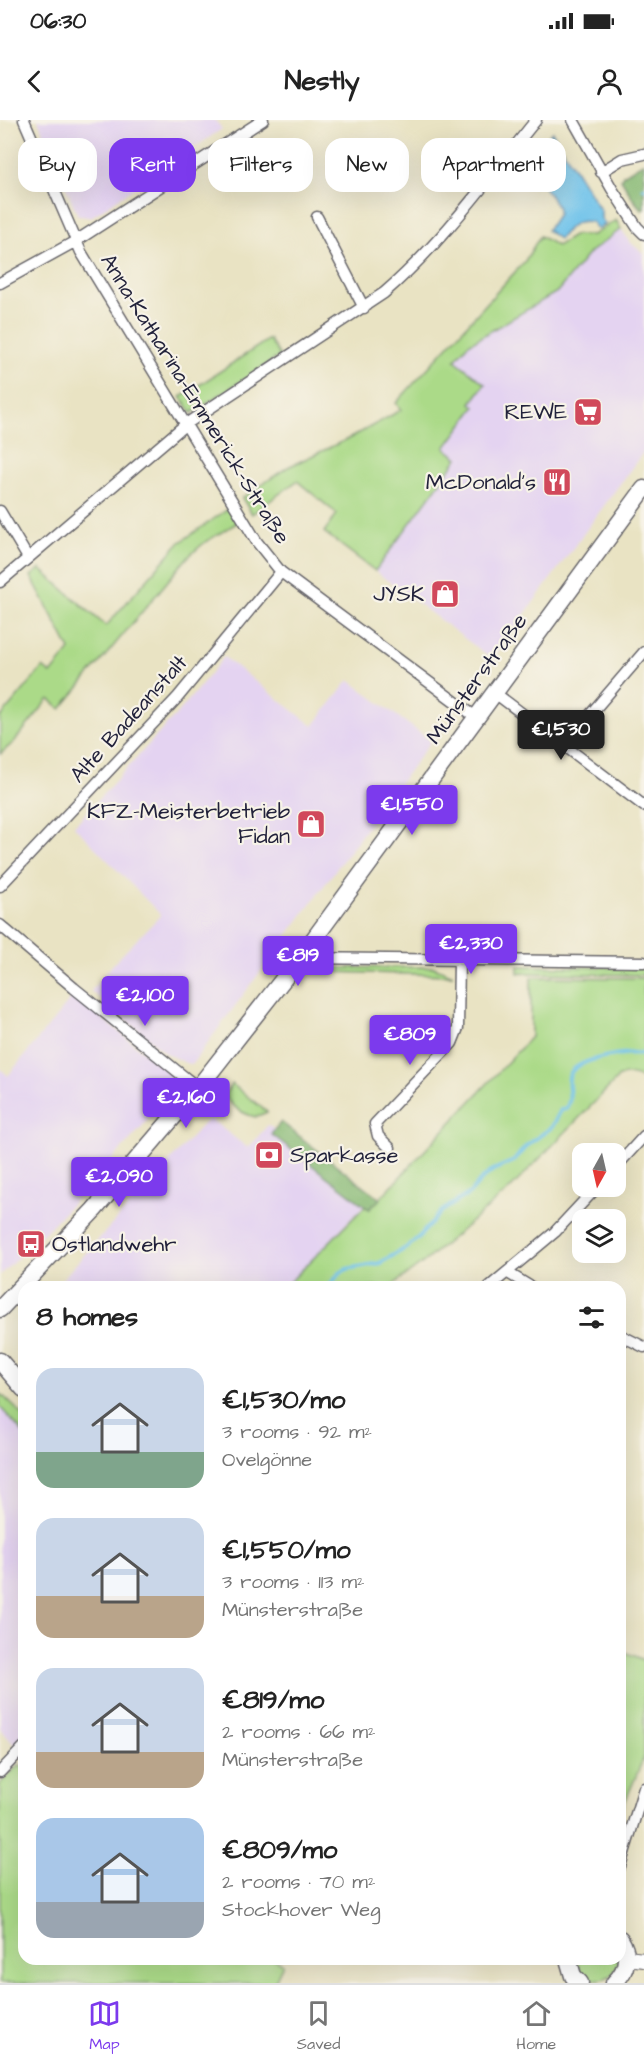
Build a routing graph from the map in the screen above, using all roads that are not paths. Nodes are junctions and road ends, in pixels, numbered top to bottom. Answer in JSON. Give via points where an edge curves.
{"nodes":[{"id":1,"x":24,"y":120,"type":"edge"},
{"id":2,"x":263,"y":120,"type":"edge"},
{"id":3,"x":536,"y":120,"type":"edge"},
{"id":4,"x":573,"y":120,"type":"edge"},
{"id":5,"x":644,"y":154,"type":"edge"},
{"id":6,"x":601,"y":172,"type":"junction"},
{"id":7,"x":317,"y":217,"type":"dead end"},
{"id":8,"x":644,"y":234,"type":"edge"},
{"id":9,"x":76,"y":241,"type":"junction"},
{"id":10,"x":0,"y":284,"type":"edge"},
{"id":11,"x":364,"y":308,"type":"junction"},
{"id":12,"x":186,"y":424,"type":"junction"},
{"id":13,"x":644,"y":489,"type":"edge"},
{"id":14,"x":0,"y":511,"type":"edge"},
{"id":15,"x":28,"y":558,"type":"junction"},
{"id":16,"x":281,"y":572,"type":"junction"},
{"id":17,"x":0,"y":582,"type":"edge"},
{"id":18,"x":644,"y":652,"type":"edge"},
{"id":19,"x":495,"y":693,"type":"junction"},
{"id":20,"x":477,"y":718,"type":"junction"},
{"id":21,"x":564,"y":745,"type":"junction"},
{"id":22,"x":644,"y":806,"type":"edge"},
{"id":23,"x":0,"y":886,"type":"edge"},
{"id":24,"x":0,"y":925,"type":"edge"},
{"id":25,"x":300,"y":958,"type":"junction"},
{"id":26,"x":459,"y":960,"type":"junction"},
{"id":27,"x":644,"y":962,"type":"edge"},
{"id":28,"x":198,"y":1088,"type":"junction"},
{"id":29,"x":644,"y":1136,"type":"edge"},
{"id":30,"x":390,"y":1148,"type":"dead end"},
{"id":31,"x":626,"y":1156,"type":"edge"},
{"id":32,"x":588,"y":1197,"type":"edge"},
{"id":33,"x":508,"y":1273,"type":"junction"},
{"id":34,"x":27,"y":1281,"type":"edge"},
{"id":35,"x":497,"y":1281,"type":"edge"},
{"id":36,"x":521,"y":1281,"type":"edge"},
{"id":37,"x":18,"y":1290,"type":"edge"},
{"id":38,"x":0,"y":1309,"type":"edge"},
{"id":39,"x":626,"y":1338,"type":"edge"},
{"id":40,"x":644,"y":1347,"type":"edge"},
{"id":41,"x":0,"y":1361,"type":"edge"},
{"id":42,"x":18,"y":1382,"type":"edge"},
{"id":43,"x":18,"y":1753,"type":"edge"},
{"id":44,"x":0,"y":1772,"type":"edge"},
{"id":45,"x":644,"y":1788,"type":"edge"},
{"id":46,"x":626,"y":1846,"type":"edge"},
{"id":47,"x":636,"y":1959,"type":"edge"},
{"id":48,"x":570,"y":1965,"type":"edge"},
{"id":49,"x":580,"y":1983,"type":"edge"},
{"id":50,"x":614,"y":1983,"type":"edge"}],
"edges":[{"from":1,"to":9,"type":"street","name":"Anna-Katharina-Emmerick-Straße"},
{"from":2,"to":9,"type":"street"},
{"from":3,"to":11,"type":"street","via":[[410,271]]},
{"from":4,"to":6,"type":"street"},
{"from":5,"to":6,"type":"street","via":[[622,159]]},
{"from":6,"to":8,"type":"street"},
{"from":7,"to":11,"type":"street"},
{"from":9,"to":10,"type":"street"},
{"from":9,"to":12,"type":"street","name":"Anna-Katharina-Emmerick-Straße"},
{"from":11,"to":12,"type":"street"},
{"from":12,"to":15,"type":"street"},
{"from":12,"to":16,"type":"street","name":"Anna-Katharina-Emmerick-Straße","via":[[258,542]]},
{"from":13,"to":19,"type":"main road","name":"Münsterstraße"},
{"from":14,"to":15,"type":"street"},
{"from":15,"to":17,"type":"street"},
{"from":16,"to":20,"type":"street","name":"Anna-Katharina-Emmerick-Straße"},
{"from":16,"to":23,"type":"street","name":"Alte Badeanstalt","via":[[178,697]]},
{"from":18,"to":21,"type":"street"},
{"from":19,"to":20,"type":"main road","name":"Münsterstraße"},
{"from":19,"to":21,"type":"street"},
{"from":20,"to":25,"type":"main road","name":"Münsterstraße"},
{"from":21,"to":22,"type":"street"},
{"from":24,"to":28,"type":"street"},
{"from":25,"to":26,"type":"street"},
{"from":25,"to":28,"type":"main road","name":"Münsterstraße"},
{"from":26,"to":27,"type":"street"},
{"from":26,"to":30,"type":"street","via":[[458,1028],[452,1043],[375,1125],[378,1136]]},
{"from":28,"to":34,"type":"main road","name":"Münsterstraße","via":[[94,1210]]},
{"from":29,"to":31,"type":"street"},
{"from":32,"to":33,"type":"street"},
{"from":33,"to":35,"type":"street"},
{"from":33,"to":36,"type":"street"},
{"from":37,"to":38,"type":"main road","name":"Münsterstraße"},
{"from":39,"to":40,"type":"street"},
{"from":41,"to":42,"type":"main road"},
{"from":43,"to":44,"type":"street"},
{"from":45,"to":46,"type":"street"},
{"from":47,"to":50,"type":"main road"},
{"from":48,"to":49,"type":"main road"}]}
